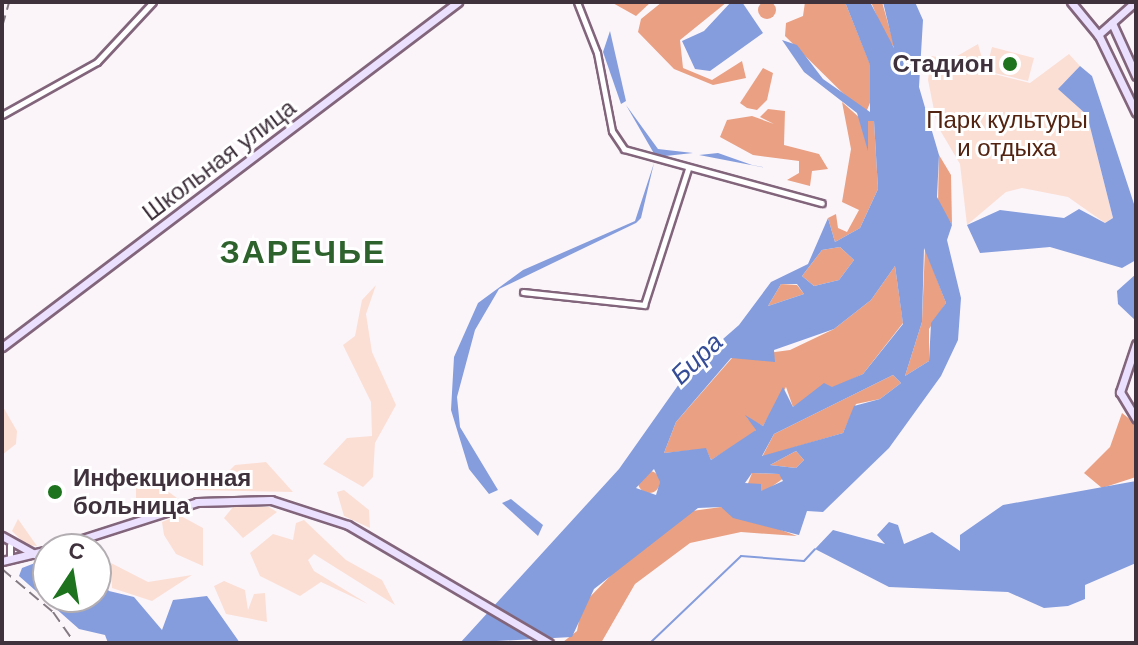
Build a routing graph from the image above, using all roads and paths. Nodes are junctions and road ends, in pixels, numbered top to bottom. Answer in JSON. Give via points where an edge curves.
{"nodes":[{"id":1,"x":153,"y":2,"type":"edge"},
{"id":2,"x":458,"y":2,"type":"edge"},
{"id":3,"x":577,"y":2,"type":"edge"},
{"id":4,"x":1073,"y":2,"type":"edge"},
{"id":5,"x":1135,"y":2,"type":"edge"},
{"id":6,"x":1112,"y":23,"type":"junction"},
{"id":7,"x":1098,"y":32,"type":"junction"},
{"id":8,"x":1136,"y":76,"type":"edge"},
{"id":9,"x":1136,"y":99,"type":"edge"},
{"id":10,"x":1136,"y":113,"type":"edge"},
{"id":11,"x":2,"y":115,"type":"edge"},
{"id":12,"x":688,"y":169,"type":"junction"},
{"id":13,"x":822,"y":203,"type":"dead end"},
{"id":14,"x":523,"y":292,"type":"dead end"},
{"id":15,"x":1136,"y":344,"type":"edge"},
{"id":16,"x":2,"y":347,"type":"edge"},
{"id":17,"x":1136,"y":419,"type":"edge"},
{"id":18,"x":101,"y":533,"type":"edge"},
{"id":19,"x":2,"y":536,"type":"edge"},
{"id":20,"x":10,"y":545,"type":"junction"},
{"id":21,"x":32,"y":549,"type":"edge"},
{"id":22,"x":32,"y":554,"type":"edge"},
{"id":23,"x":2,"y":560,"type":"edge"},
{"id":24,"x":549,"y":643,"type":"edge"}],
"edges":[{"from":1,"to":11,"type":"street","via":[[91,66]]},
{"from":2,"to":16,"type":"main road","name":"Школьная улица"},
{"from":3,"to":12,"type":"street","via":[[597,53],[617,141],[638,156]]},
{"from":4,"to":7,"type":"main road"},
{"from":5,"to":6,"type":"main road"},
{"from":6,"to":7,"type":"main road"},
{"from":6,"to":8,"type":"main road"},
{"from":7,"to":9,"type":"main road"},
{"from":7,"to":10,"type":"main road"},
{"from":12,"to":13,"type":"street"},
{"from":12,"to":14,"type":"street","via":[[644,305]]},
{"from":15,"to":17,"type":"main road","via":[[1120,392]]},
{"from":18,"to":24,"type":"main road","via":[[197,502],[253,498],[348,525]]},
{"from":19,"to":20,"type":"main road"},
{"from":20,"to":21,"type":"main road"},
{"from":20,"to":23,"type":"street","via":[[12,555]]},
{"from":22,"to":23,"type":"main road"}]}
